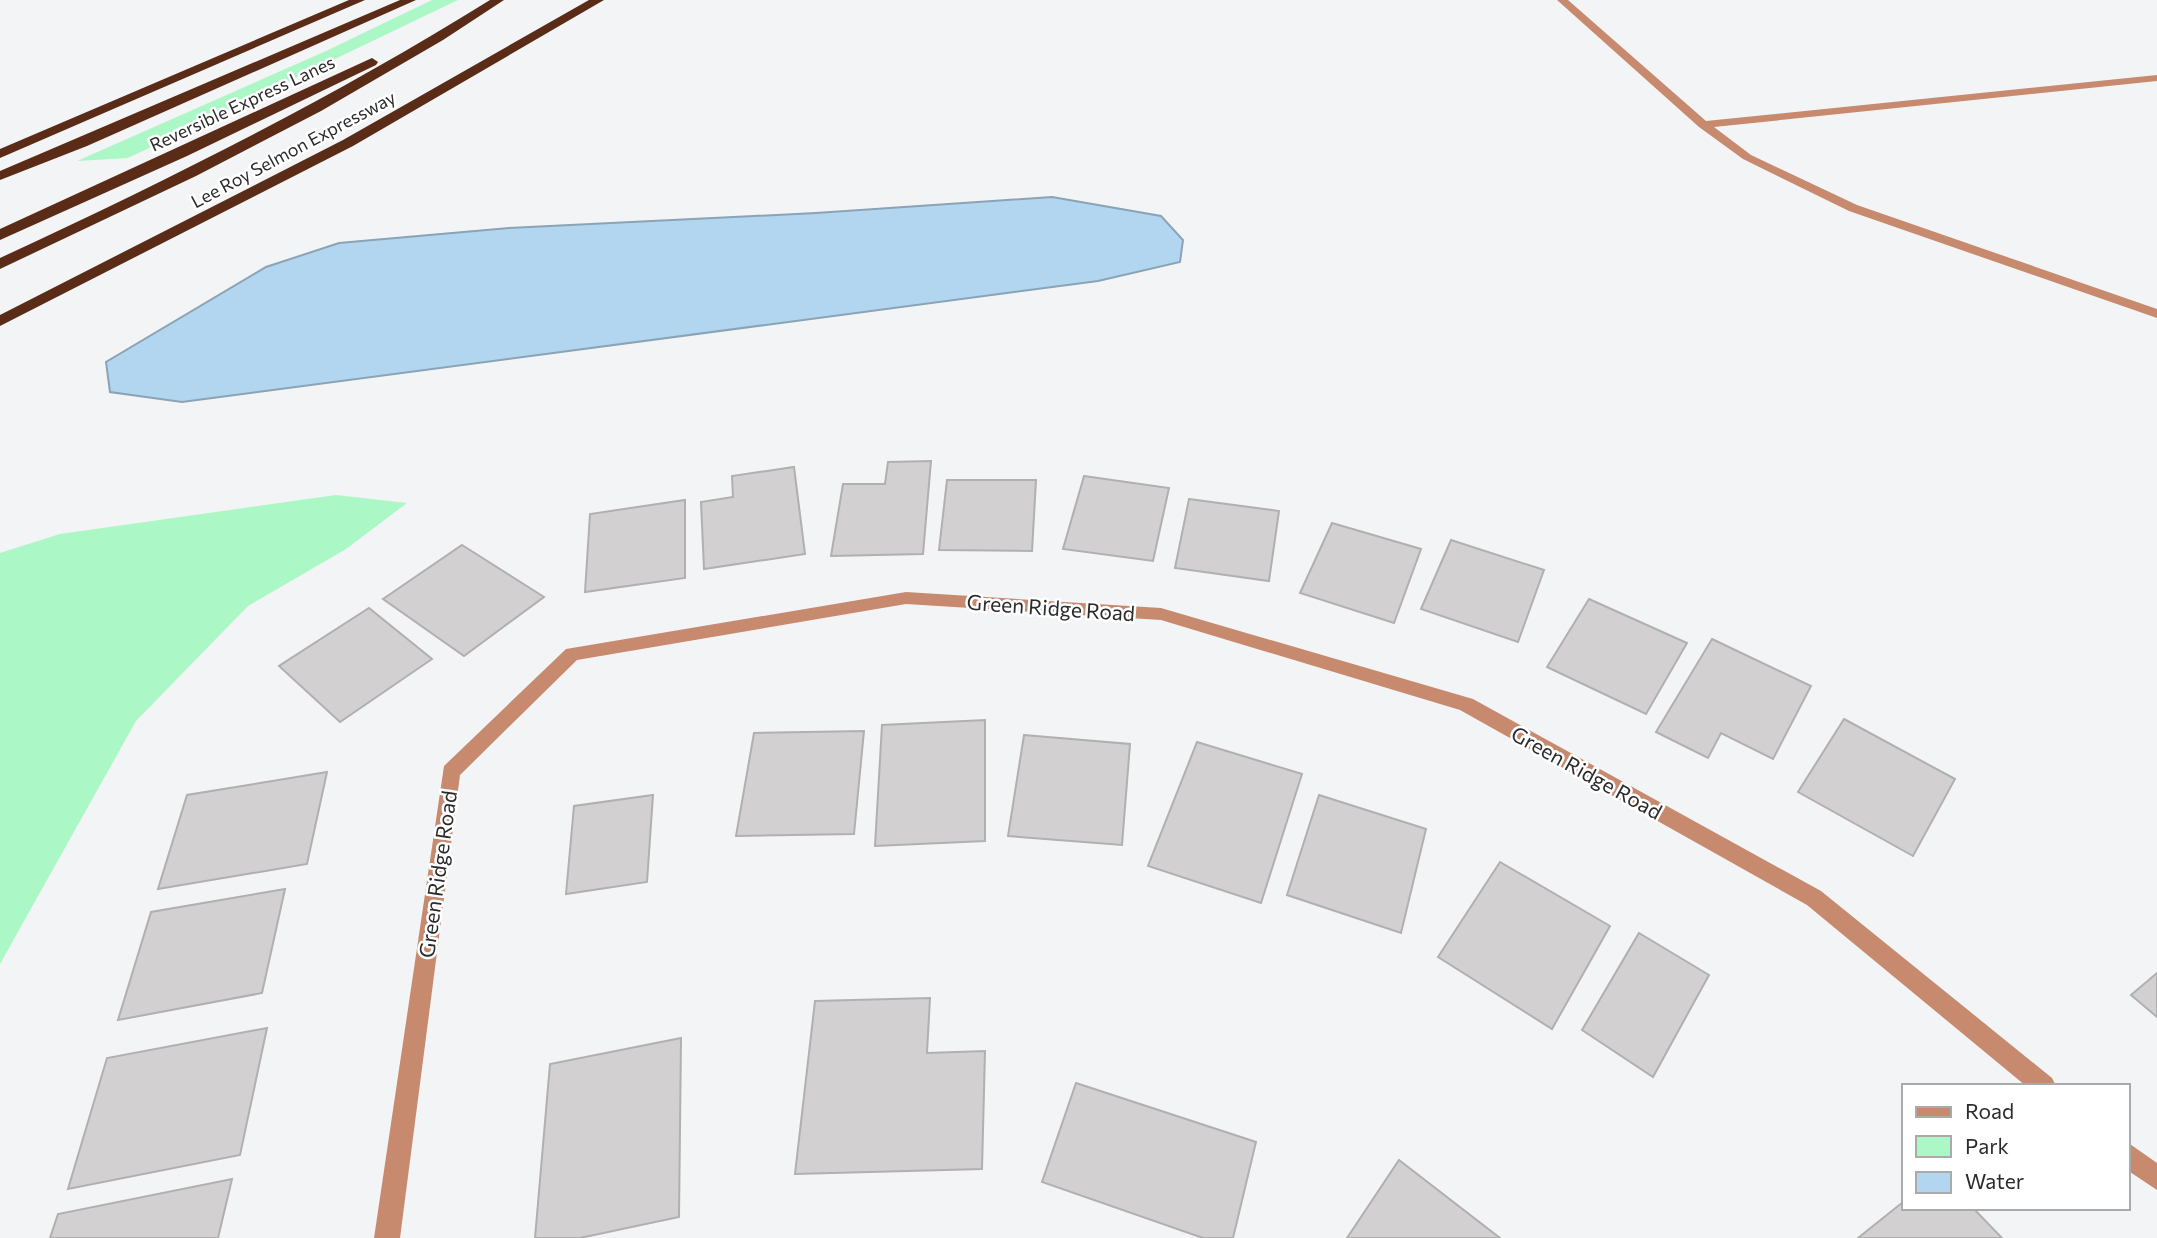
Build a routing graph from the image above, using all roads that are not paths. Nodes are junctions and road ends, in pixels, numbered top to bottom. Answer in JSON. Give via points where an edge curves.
{"nodes":[{"id":1,"x":349,"y":0,"type":"edge"},
{"id":2,"x":359,"y":0,"type":"edge"},
{"id":3,"x":410,"y":0,"type":"edge"},
{"id":4,"x":498,"y":0,"type":"edge"},
{"id":5,"x":1562,"y":0,"type":"edge"},
{"id":6,"x":604,"y":1,"type":"edge"},
{"id":7,"x":324,"y":15,"type":"junction"},
{"id":8,"x":2157,"y":78,"type":"edge"},
{"id":9,"x":1703,"y":125,"type":"junction"},
{"id":10,"x":0,"y":155,"type":"edge"},
{"id":11,"x":0,"y":176,"type":"edge"},
{"id":12,"x":0,"y":236,"type":"edge"},
{"id":13,"x":0,"y":264,"type":"edge"},
{"id":14,"x":2157,"y":314,"type":"edge"},
{"id":15,"x":0,"y":321,"type":"edge"},
{"id":16,"x":2042,"y":1084,"type":"edge"},
{"id":17,"x":2129,"y":1156,"type":"edge"},
{"id":18,"x":2157,"y":1178,"type":"edge"},
{"id":19,"x":387,"y":1238,"type":"edge"}],
"edges":[{"from":1,"to":7,"type":"highway"},
{"from":2,"to":7,"type":"highway"},
{"from":3,"to":11,"type":"highway"},
{"from":4,"to":12,"type":"highway","name":"Reversible Express Lanes"},
{"from":4,"to":13,"type":"highway","via":[[384,71],[236,150]]},
{"from":5,"to":9,"type":"street"},
{"from":6,"to":15,"type":"highway","name":"Lee Roy Selmon Expressway","via":[[348,143]]},
{"from":7,"to":10,"type":"highway"},
{"from":8,"to":9,"type":"street"},
{"from":9,"to":14,"type":"street","via":[[1747,157],[1853,208]]},
{"from":16,"to":19,"type":"street","name":"Green Ridge Road","via":[[1814,898],[1466,704],[1161,614],[906,598],[572,654],[452,772]]},
{"from":17,"to":18,"type":"street"}]}
